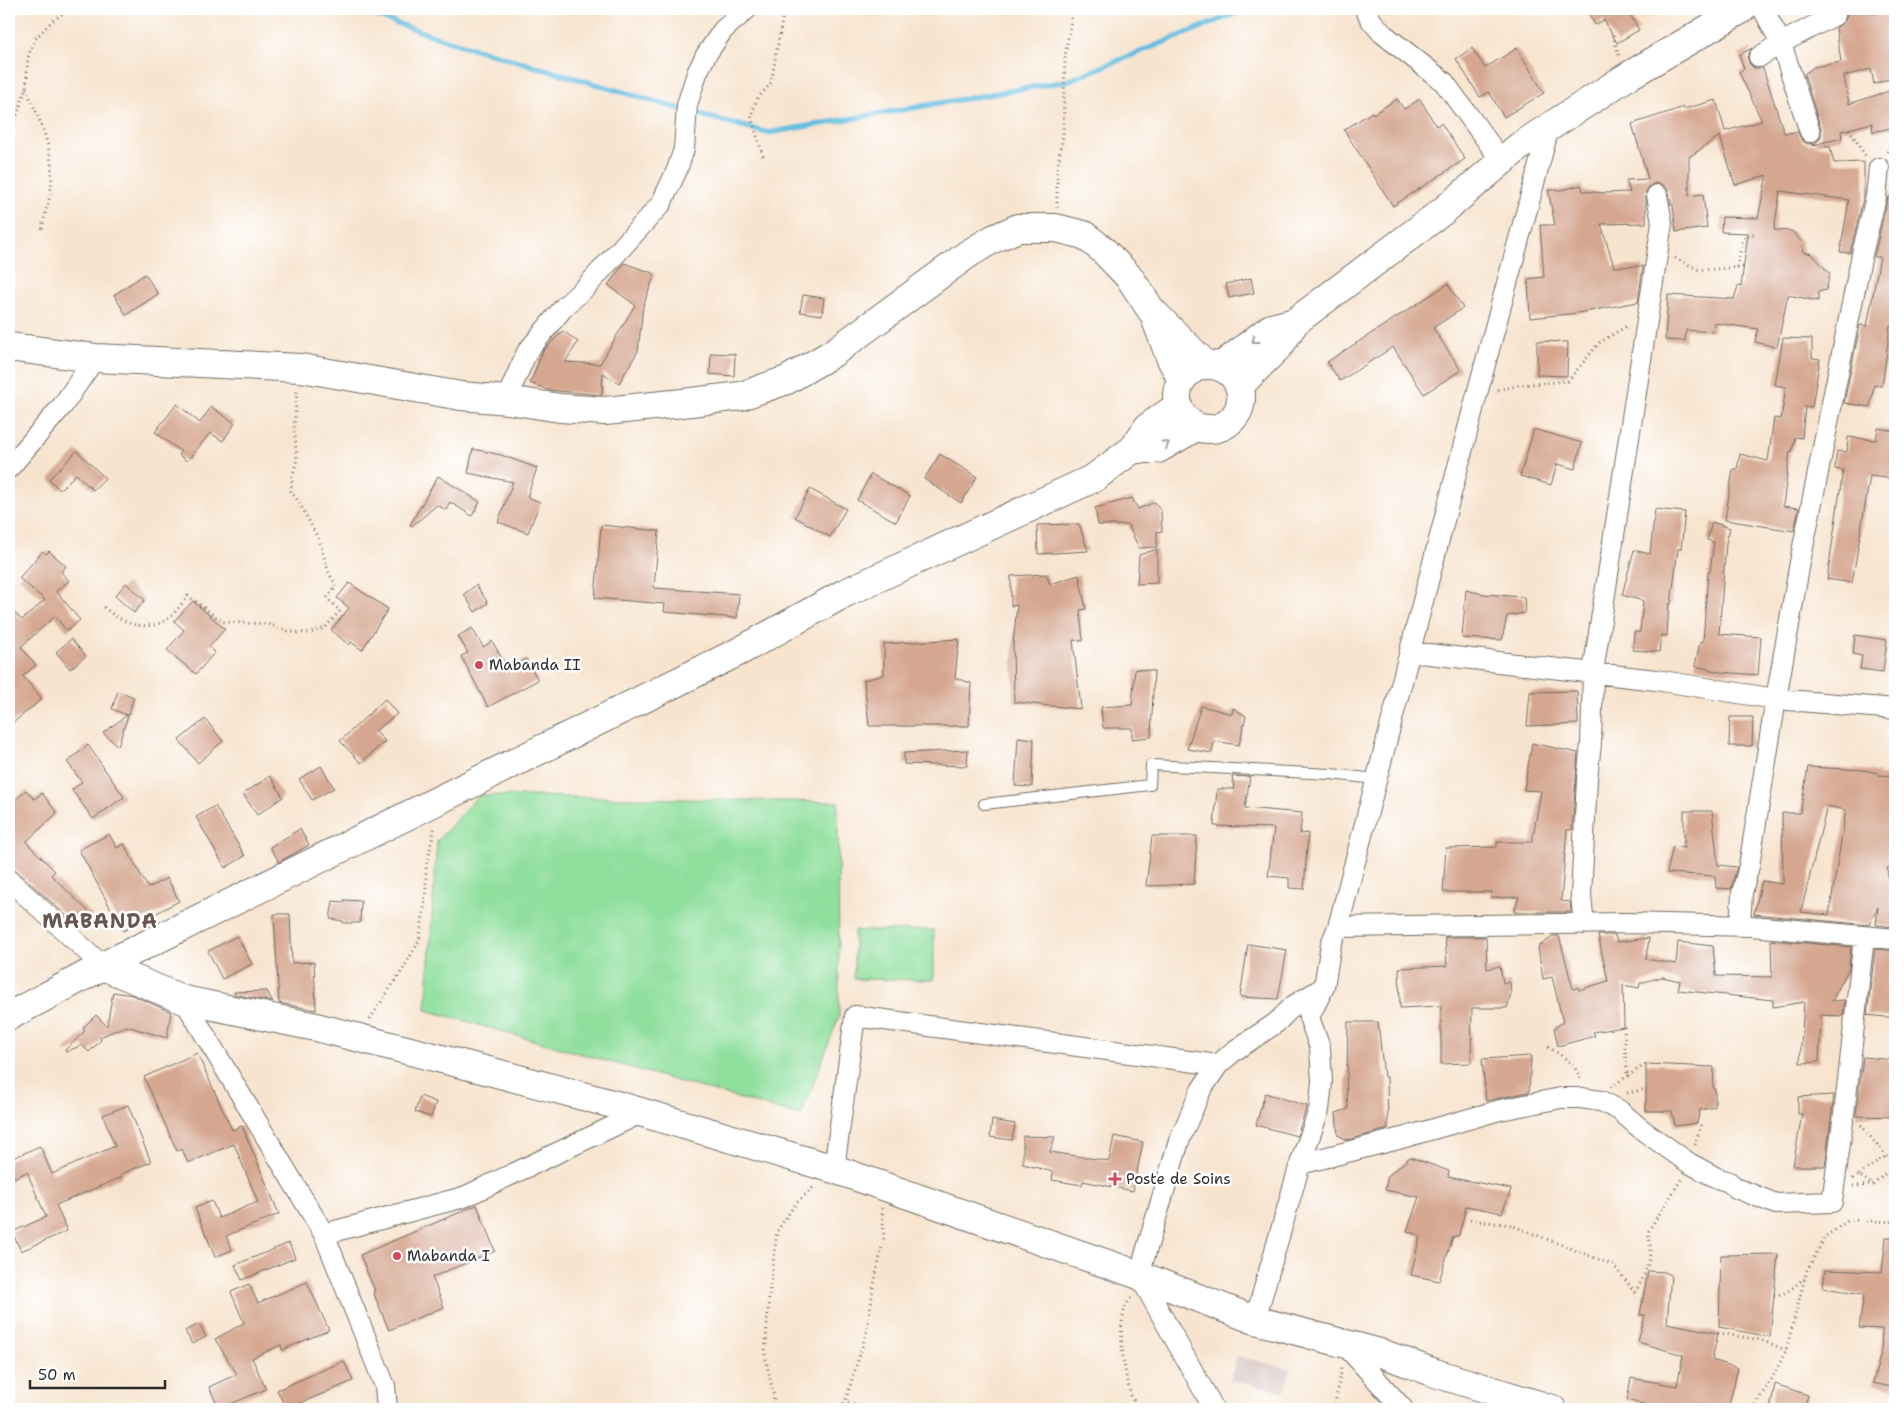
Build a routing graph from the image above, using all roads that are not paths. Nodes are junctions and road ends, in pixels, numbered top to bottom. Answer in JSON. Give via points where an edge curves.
{"nodes":[{"id":1,"x":747,"y":9,"type":"edge"},
{"id":2,"x":1365,"y":9,"type":"edge"},
{"id":3,"x":1742,"y":9,"type":"edge"},
{"id":4,"x":1763,"y":9,"type":"edge"},
{"id":5,"x":1835,"y":15,"type":"dead end"},
{"id":6,"x":1781,"y":43,"type":"junction"},
{"id":7,"x":1759,"y":57,"type":"dead end"},
{"id":8,"x":1549,"y":128,"type":"junction"},
{"id":9,"x":1810,"y":132,"type":"dead end"},
{"id":10,"x":1502,"y":160,"type":"junction"},
{"id":11,"x":1879,"y":168,"type":"dead end"},
{"id":12,"x":1657,"y":195,"type":"dead end"},
{"id":13,"x":1151,"y":310,"type":"junction"},
{"id":14,"x":1295,"y":322,"type":"junction"},
{"id":15,"x":9,"y":347,"type":"edge"},
{"id":16,"x":95,"y":358,"type":"junction"},
{"id":17,"x":1213,"y":366,"type":"junction"},
{"id":18,"x":1182,"y":380,"type":"junction"},
{"id":19,"x":1239,"y":386,"type":"junction"},
{"id":20,"x":508,"y":400,"type":"junction"},
{"id":21,"x":1178,"y":406,"type":"junction"},
{"id":22,"x":1196,"y":427,"type":"junction"},
{"id":23,"x":1133,"y":449,"type":"junction"},
{"id":24,"x":9,"y":468,"type":"edge"},
{"id":25,"x":1411,"y":652,"type":"junction"},
{"id":26,"x":1593,"y":672,"type":"junction"},
{"id":27,"x":1776,"y":699,"type":"junction"},
{"id":28,"x":1895,"y":709,"type":"edge"},
{"id":29,"x":1376,"y":779,"type":"junction"},
{"id":30,"x":984,"y":804,"type":"dead end"},
{"id":31,"x":9,"y":880,"type":"edge"},
{"id":32,"x":1584,"y":924,"type":"junction"},
{"id":33,"x":1740,"y":926,"type":"junction"},
{"id":34,"x":1338,"y":927,"type":"junction"},
{"id":35,"x":1864,"y":937,"type":"junction"},
{"id":36,"x":1895,"y":939,"type":"edge"},
{"id":37,"x":103,"y":966,"type":"junction"},
{"id":38,"x":1324,"y":988,"type":"junction"},
{"id":39,"x":184,"y":1000,"type":"junction"},
{"id":40,"x":9,"y":1016,"type":"edge"},
{"id":41,"x":1218,"y":1065,"type":"junction"},
{"id":42,"x":641,"y":1113,"type":"junction"},
{"id":43,"x":1300,"y":1164,"type":"junction"},
{"id":44,"x":834,"y":1169,"type":"junction"},
{"id":45,"x":324,"y":1234,"type":"junction"},
{"id":46,"x":1140,"y":1275,"type":"junction"},
{"id":47,"x":1255,"y":1320,"type":"junction"},
{"id":48,"x":1345,"y":1344,"type":"junction"},
{"id":49,"x":387,"y":1409,"type":"edge"},
{"id":50,"x":1214,"y":1409,"type":"edge"},
{"id":51,"x":1403,"y":1409,"type":"edge"},
{"id":52,"x":1552,"y":1409,"type":"edge"}],
"edges":[{"from":1,"to":20,"type":"street","via":[[723,30],[697,73],[687,105],[684,149],[661,204],[564,307],[527,352]]},
{"from":2,"to":10,"type":"street","via":[[1382,33],[1444,82]]},
{"from":3,"to":8,"type":"main road","via":[[1625,78]]},
{"from":4,"to":6,"type":"street"},
{"from":5,"to":6,"type":"street"},
{"from":6,"to":7,"type":"street"},
{"from":6,"to":9,"type":"street"},
{"from":8,"to":10,"type":"main road"},
{"from":8,"to":25,"type":"street"},
{"from":10,"to":14,"type":"main road","via":[[1478,183]]},
{"from":11,"to":27,"type":"street","via":[[1876,197],[1807,528]]},
{"from":12,"to":26,"type":"street","via":[[1662,223]]},
{"from":13,"to":17,"type":"main road"},
{"from":13,"to":18,"type":"main road"},
{"from":13,"to":20,"type":"main road","via":[[1130,278],[1084,235],[1056,228],[1018,228],[968,254],[833,353],[787,380],[741,396],[605,411]]},
{"from":14,"to":17,"type":"main road","one_way":true,"via":[[1271,328]]},
{"from":14,"to":19,"type":"main road","via":[[1280,345]]},
{"from":15,"to":16,"type":"main road"},
{"from":16,"to":20,"type":"main road","via":[[301,368],[461,396]]},
{"from":16,"to":24,"type":"street","via":[[63,405]]},
{"from":17,"to":18,"type":"main road","via":[[1195,368]]},
{"from":17,"to":19,"type":"main road","via":[[1232,374]]},
{"from":18,"to":21,"type":"main road"},
{"from":19,"to":22,"type":"main road","via":[[1240,407],[1231,420],[1217,429]]},
{"from":21,"to":22,"type":"main road"},
{"from":21,"to":23,"type":"main road","via":[[1148,427]]},
{"from":23,"to":22,"type":"main road","one_way":true,"via":[[1158,449]]},
{"from":23,"to":37,"type":"main road","via":[[1094,478],[845,594],[740,651]]},
{"from":25,"to":26,"type":"street"},
{"from":25,"to":29,"type":"street"},
{"from":26,"to":27,"type":"street"},
{"from":26,"to":32,"type":"street","via":[[1581,896]]},
{"from":27,"to":28,"type":"street"},
{"from":27,"to":33,"type":"street","via":[[1742,893]]},
{"from":29,"to":30,"type":"lane","via":[[1151,765],[1150,785]]},
{"from":29,"to":34,"type":"street"},
{"from":31,"to":37,"type":"street"},
{"from":32,"to":33,"type":"street"},
{"from":32,"to":34,"type":"street"},
{"from":33,"to":35,"type":"street"},
{"from":34,"to":38,"type":"street","via":[[1331,944]]},
{"from":35,"to":36,"type":"street"},
{"from":35,"to":43,"type":"street","via":[[1837,1195],[1776,1204],[1688,1164],[1619,1110],[1601,1101],[1585,1099],[1561,1098],[1500,1110]]},
{"from":37,"to":39,"type":"main road"},
{"from":37,"to":40,"type":"main road"},
{"from":38,"to":41,"type":"street","via":[[1292,1006],[1276,1023]]},
{"from":38,"to":43,"type":"street","via":[[1309,1018],[1320,1048],[1322,1082],[1319,1110]]},
{"from":39,"to":42,"type":"main road","via":[[316,1027]]},
{"from":39,"to":45,"type":"street"},
{"from":41,"to":44,"type":"street","via":[[855,1016]]},
{"from":41,"to":46,"type":"street","via":[[1201,1090],[1179,1141]]},
{"from":42,"to":44,"type":"main road"},
{"from":42,"to":45,"type":"street","via":[[464,1197]]},
{"from":43,"to":47,"type":"street"},
{"from":44,"to":46,"type":"main road"},
{"from":45,"to":49,"type":"street","via":[[385,1386]]},
{"from":46,"to":47,"type":"main road"},
{"from":46,"to":50,"type":"street"},
{"from":47,"to":48,"type":"main road"},
{"from":48,"to":51,"type":"street"},
{"from":48,"to":52,"type":"main road"}]}
